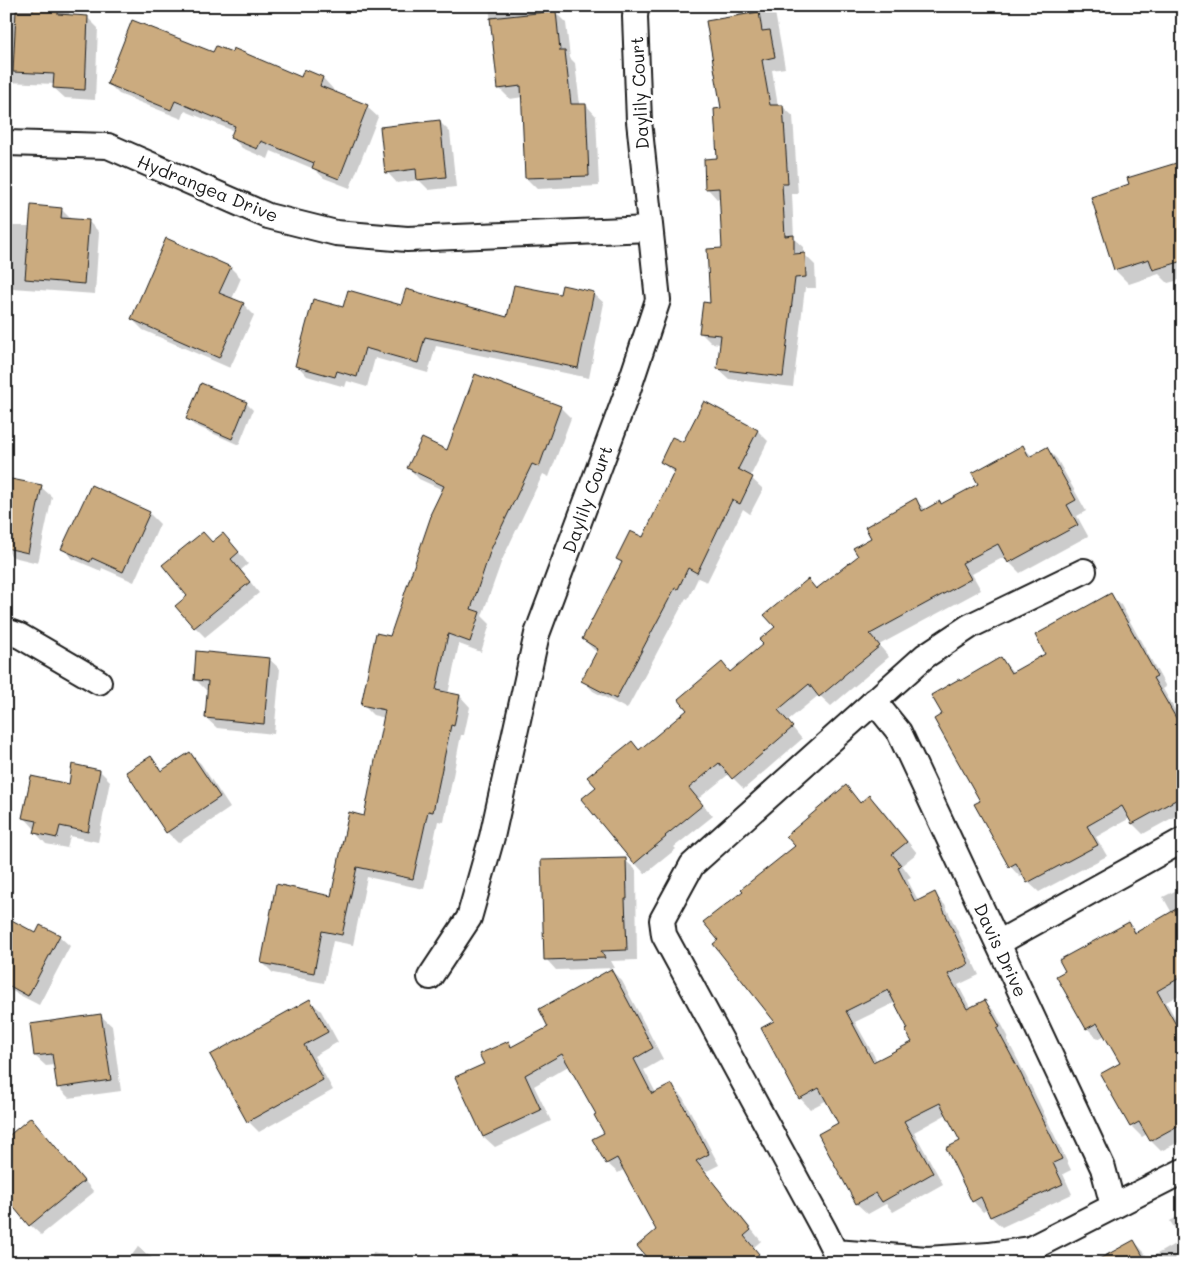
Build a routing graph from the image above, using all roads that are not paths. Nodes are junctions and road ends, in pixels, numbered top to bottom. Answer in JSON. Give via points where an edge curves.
{"nodes":[{"id":1,"x":636,"y":6,"type":"edge"},
{"id":2,"x":6,"y":143,"type":"edge"},
{"id":3,"x":650,"y":229,"type":"junction"},
{"id":4,"x":1084,"y":571,"type":"dead end"},
{"id":5,"x":6,"y":631,"type":"edge"},
{"id":6,"x":99,"y":682,"type":"dead end"},
{"id":7,"x":874,"y":701,"type":"junction"},
{"id":8,"x":1183,"y":840,"type":"edge"},
{"id":9,"x":998,"y":943,"type":"junction"},
{"id":10,"x":430,"y":977,"type":"dead end"},
{"id":11,"x":1183,"y":1171,"type":"edge"},
{"id":12,"x":1113,"y":1206,"type":"junction"},
{"id":13,"x":829,"y":1258,"type":"edge"}],
"edges":[{"from":1,"to":3,"type":"street","name":"Daylily Court","via":[[639,120]]},
{"from":2,"to":3,"type":"street","name":"Hydrangea Drive","via":[[108,146],[268,216],[336,232],[407,238]]},
{"from":3,"to":10,"type":"street","name":"Daylily Court","via":[[658,300],[627,393],[537,634],[492,837],[469,918]]},
{"from":4,"to":7,"type":"street","via":[[970,626],[924,656]]},
{"from":5,"to":6,"type":"street"},
{"from":7,"to":9,"type":"street","name":"Davis Drive","via":[[899,732]]},
{"from":7,"to":13,"type":"street","via":[[692,865],[662,920],[664,935],[825,1232]]},
{"from":8,"to":9,"type":"street"},
{"from":9,"to":12,"type":"street","name":"Davis Drive","via":[[1103,1168]]},
{"from":11,"to":12,"type":"street"},
{"from":12,"to":13,"type":"street","via":[[1030,1249],[926,1259]]}]}
